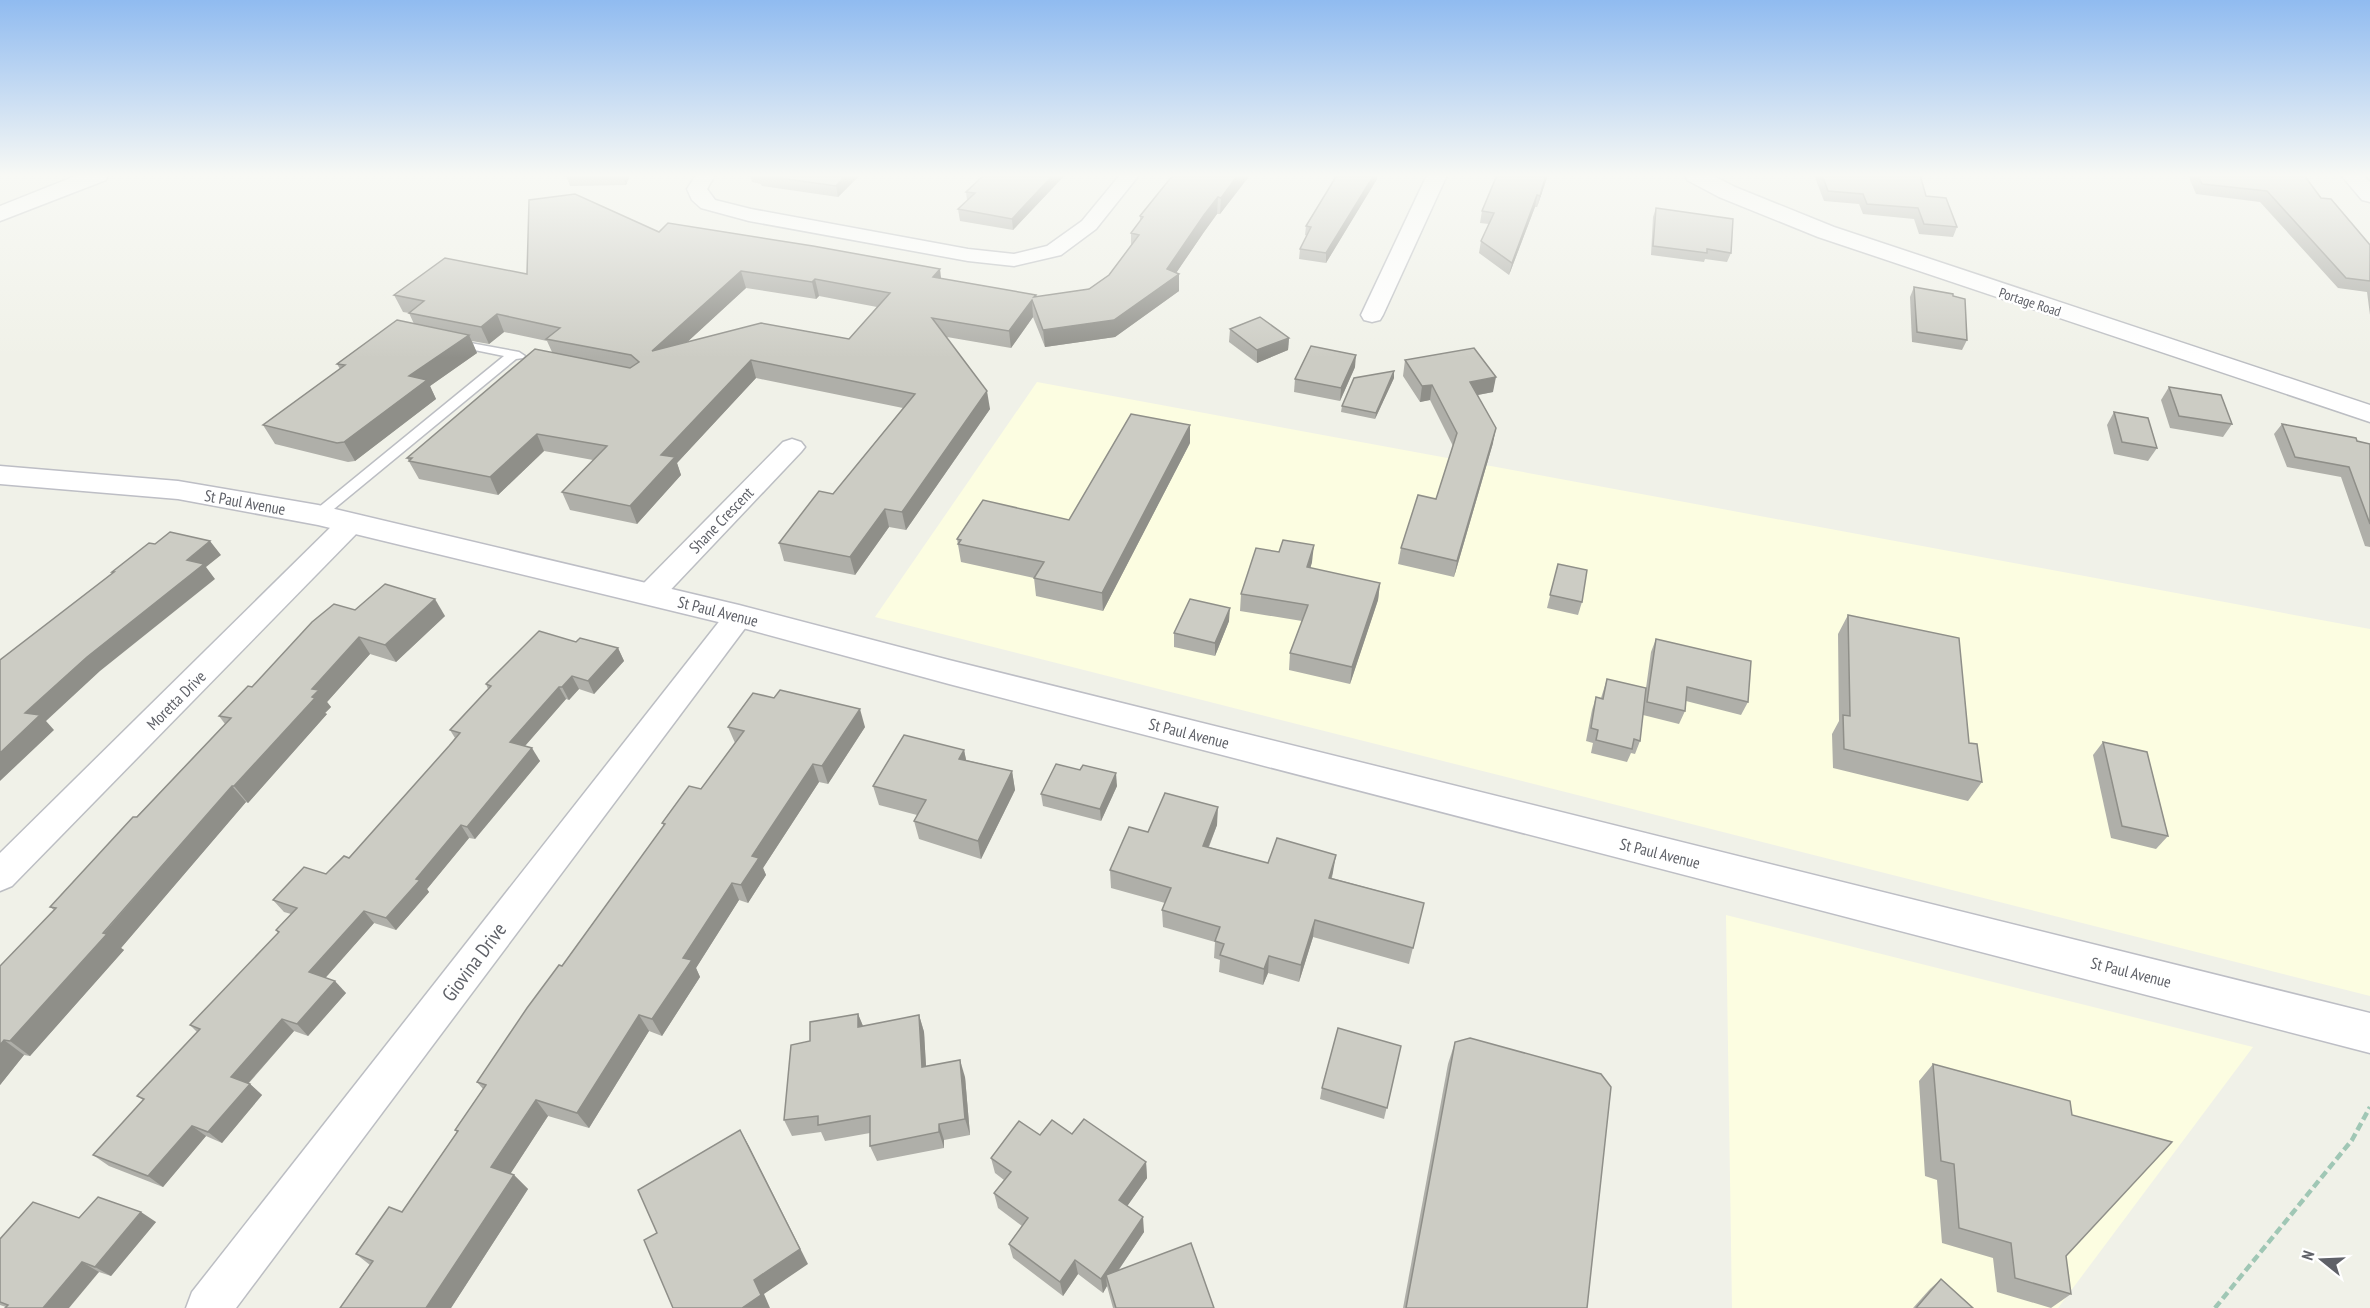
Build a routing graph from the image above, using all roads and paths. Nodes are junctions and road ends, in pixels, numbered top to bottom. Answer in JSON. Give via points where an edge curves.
{"nodes":[{"id":1,"x":865,"y":236,"type":"edge"},
{"id":2,"x":1074,"y":236,"type":"edge"},
{"id":3,"x":1409,"y":236,"type":"edge"},
{"id":4,"x":1838,"y":236,"type":"edge"},
{"id":5,"x":1372,"y":315,"type":"dead end"},
{"id":6,"x":444,"y":341,"type":"edge"},
{"id":7,"x":513,"y":355,"type":"junction"},
{"id":8,"x":536,"y":360,"type":"edge"},
{"id":9,"x":2370,"y":414,"type":"edge"},
{"id":10,"x":792,"y":447,"type":"dead end"},
{"id":11,"x":0,"y":475,"type":"edge"},
{"id":12,"x":318,"y":515,"type":"junction"},
{"id":13,"x":351,"y":523,"type":"junction"},
{"id":14,"x":650,"y":594,"type":"junction"},
{"id":15,"x":739,"y":616,"type":"junction"},
{"id":16,"x":0,"y":876,"type":"edge"},
{"id":17,"x":2370,"y":1033,"type":"edge"},
{"id":18,"x":2370,"y":1107,"type":"edge"},
{"id":19,"x":208,"y":1308,"type":"edge"},
{"id":20,"x":2215,"y":1308,"type":"edge"}],
"edges":[{"from":1,"to":2,"type":"street","via":[[1014,260],[1054,251]]},
{"from":3,"to":5,"type":"street"},
{"from":4,"to":9,"type":"main road","name":"Portage Road"},
{"from":6,"to":7,"type":"lane"},
{"from":7,"to":8,"type":"lane"},
{"from":7,"to":12,"type":"lane"},
{"from":10,"to":14,"type":"street","name":"Shane Crescent"},
{"from":11,"to":12,"type":"main road","name":"St Paul Avenue","via":[[178,490]]},
{"from":12,"to":13,"type":"main road","name":"St Paul Avenue"},
{"from":13,"to":14,"type":"main road","name":"St Paul Avenue"},
{"from":13,"to":16,"type":"street","name":"Moretta Drive"},
{"from":14,"to":15,"type":"main road","name":"St Paul Avenue"},
{"from":15,"to":17,"type":"main road","name":"St Paul Avenue"},
{"from":15,"to":19,"type":"street","name":"Giovina Drive"},
{"from":18,"to":20,"type":"path","via":[[2352,1140]]}]}
